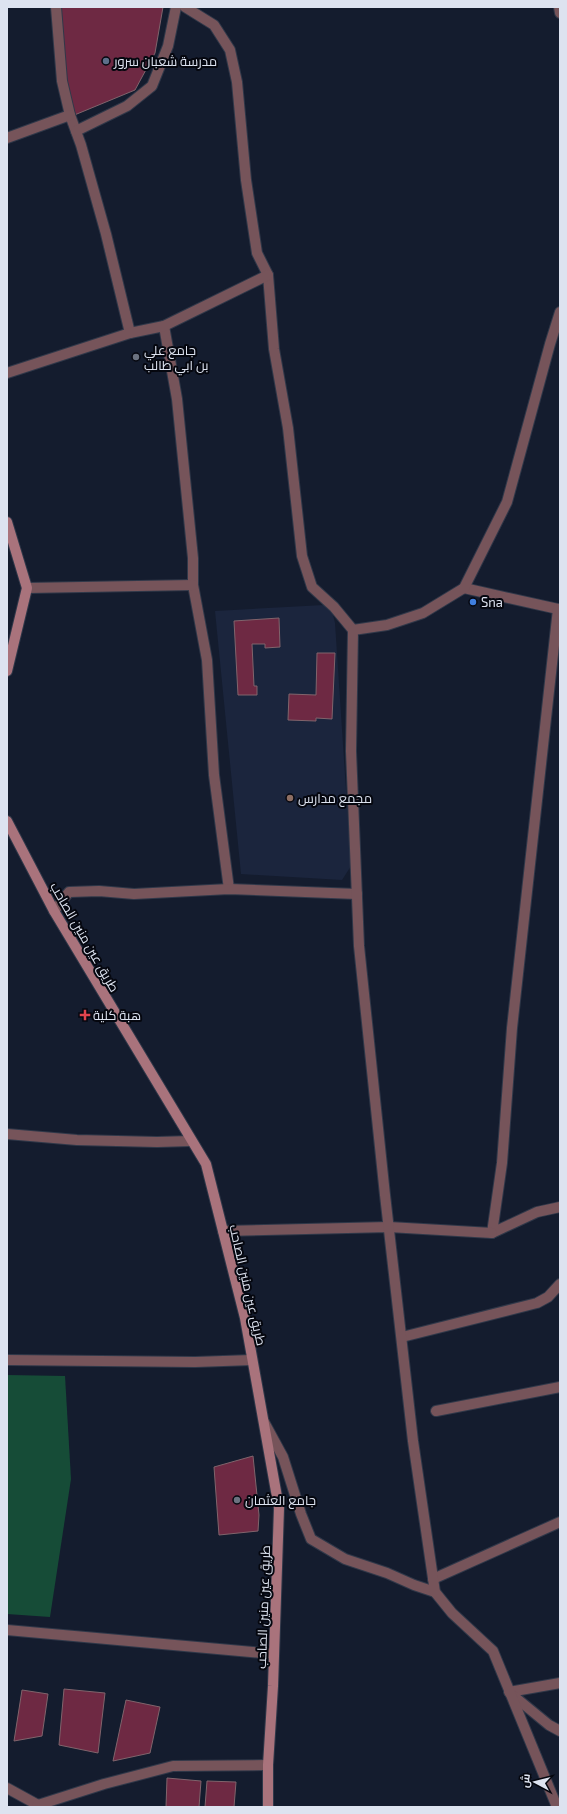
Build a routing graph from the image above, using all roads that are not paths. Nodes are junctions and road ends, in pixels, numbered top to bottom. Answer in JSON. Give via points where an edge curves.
{"nodes":[{"id":1,"x":56,"y":7,"type":"edge"},
{"id":2,"x":176,"y":7,"type":"edge"},
{"id":3,"x":185,"y":7,"type":"edge"},
{"id":4,"x":559,"y":7,"type":"edge"},
{"id":5,"x":560,"y":13,"type":"edge"},
{"id":6,"x":70,"y":116,"type":"junction"},
{"id":7,"x":76,"y":131,"type":"junction"},
{"id":8,"x":7,"y":138,"type":"edge"},
{"id":9,"x":268,"y":275,"type":"junction"},
{"id":10,"x":560,"y":312,"type":"edge"},
{"id":11,"x":164,"y":326,"type":"junction"},
{"id":12,"x":130,"y":333,"type":"junction"},
{"id":13,"x":7,"y":374,"type":"edge"},
{"id":14,"x":7,"y":522,"type":"edge"},
{"id":15,"x":193,"y":585,"type":"junction"},
{"id":16,"x":27,"y":588,"type":"junction"},
{"id":17,"x":464,"y":588,"type":"junction"},
{"id":18,"x":559,"y":609,"type":"edge"},
{"id":19,"x":352,"y":630,"type":"junction"},
{"id":20,"x":7,"y":671,"type":"edge"},
{"id":21,"x":7,"y":823,"type":"edge"},
{"id":22,"x":229,"y":889,"type":"junction"},
{"id":23,"x":357,"y":894,"type":"junction"},
{"id":24,"x":54,"y":911,"type":"junction"},
{"id":25,"x":7,"y":1134,"type":"edge"},
{"id":26,"x":191,"y":1141,"type":"junction"},
{"id":27,"x":560,"y":1207,"type":"edge"},
{"id":28,"x":389,"y":1227,"type":"junction"},
{"id":29,"x":223,"y":1231,"type":"junction"},
{"id":30,"x":492,"y":1233,"type":"junction"},
{"id":31,"x":560,"y":1284,"type":"edge"},
{"id":32,"x":402,"y":1337,"type":"junction"},
{"id":33,"x":7,"y":1360,"type":"edge"},
{"id":34,"x":252,"y":1360,"type":"junction"},
{"id":35,"x":560,"y":1387,"type":"edge"},
{"id":36,"x":436,"y":1411,"type":"dead end"},
{"id":37,"x":263,"y":1420,"type":"junction"},
{"id":38,"x":560,"y":1522,"type":"edge"},
{"id":39,"x":433,"y":1579,"type":"junction"},
{"id":40,"x":435,"y":1592,"type":"junction"},
{"id":41,"x":7,"y":1630,"type":"edge"},
{"id":42,"x":274,"y":1654,"type":"junction"},
{"id":43,"x":560,"y":1683,"type":"edge"},
{"id":44,"x":509,"y":1692,"type":"junction"},
{"id":45,"x":560,"y":1731,"type":"edge"},
{"id":46,"x":268,"y":1765,"type":"junction"},
{"id":47,"x":7,"y":1788,"type":"edge"},
{"id":48,"x":38,"y":1806,"type":"edge"},
{"id":49,"x":268,"y":1807,"type":"edge"},
{"id":50,"x":557,"y":1807,"type":"edge"}],
"edges":[{"from":1,"to":6,"type":"street","via":[[62,81]]},
{"from":2,"to":7,"type":"street","via":[[168,46],[152,86],[128,106]]},
{"from":3,"to":9,"type":"street","via":[[214,25],[230,50],[240,101],[246,180],[257,253]]},
{"from":4,"to":5,"type":"street"},
{"from":6,"to":7,"type":"street"},
{"from":6,"to":8,"type":"street"},
{"from":7,"to":12,"type":"street","via":[[106,234]]},
{"from":9,"to":11,"type":"street"},
{"from":9,"to":19,"type":"street","via":[[274,349],[288,428],[302,556],[312,587],[334,607]]},
{"from":10,"to":17,"type":"street","via":[[507,502]]},
{"from":11,"to":12,"type":"street"},
{"from":11,"to":15,"type":"street","via":[[177,400],[193,558]]},
{"from":12,"to":13,"type":"street"},
{"from":14,"to":16,"type":"main road"},
{"from":15,"to":16,"type":"street"},
{"from":15,"to":22,"type":"street","via":[[207,660],[214,775]]},
{"from":16,"to":20,"type":"main road"},
{"from":17,"to":18,"type":"street"},
{"from":17,"to":19,"type":"street","via":[[422,613],[386,625]]},
{"from":18,"to":30,"type":"street","via":[[512,1028],[502,1163]]},
{"from":19,"to":23,"type":"street","via":[[351,751]]},
{"from":21,"to":24,"type":"main road","name":"طريق عين منين الصاحب"},
{"from":22,"to":23,"type":"street"},
{"from":22,"to":24,"type":"street","via":[[134,894],[69,892]]},
{"from":23,"to":28,"type":"street","via":[[359,946]]},
{"from":24,"to":26,"type":"main road","name":"طريق عين منين الصاحب"},
{"from":25,"to":26,"type":"street","via":[[77,1140]]},
{"from":26,"to":29,"type":"main road","name":"طريق عين منين الصاحب","via":[[206,1164]]},
{"from":27,"to":30,"type":"street","via":[[537,1212]]},
{"from":28,"to":29,"type":"street"},
{"from":28,"to":30,"type":"street"},
{"from":28,"to":32,"type":"street"},
{"from":29,"to":34,"type":"main road","name":"طريق عين منين الصاحب","via":[[246,1318]]},
{"from":31,"to":32,"type":"street","via":[[548,1297],[537,1303]]},
{"from":32,"to":39,"type":"street","via":[[413,1441]]},
{"from":33,"to":34,"type":"street"},
{"from":34,"to":37,"type":"main road","name":"طريق عين منين الصاحب"},
{"from":35,"to":36,"type":"street"},
{"from":37,"to":40,"type":"street","via":[[283,1457],[311,1539],[345,1559]]},
{"from":37,"to":42,"type":"main road","name":"طريق عين منين الصاحب","via":[[279,1508]]},
{"from":38,"to":39,"type":"street"},
{"from":39,"to":40,"type":"street"},
{"from":40,"to":44,"type":"street","via":[[452,1613],[493,1651]]},
{"from":41,"to":42,"type":"street"},
{"from":42,"to":46,"type":"main road","name":"طريق عين منين الصاحب"},
{"from":43,"to":44,"type":"street"},
{"from":44,"to":45,"type":"street"},
{"from":44,"to":50,"type":"street"},
{"from":46,"to":48,"type":"street","via":[[173,1766],[104,1784]]},
{"from":46,"to":49,"type":"main road","name":"طريق عين منين الصاحب"},
{"from":47,"to":48,"type":"street"}]}
